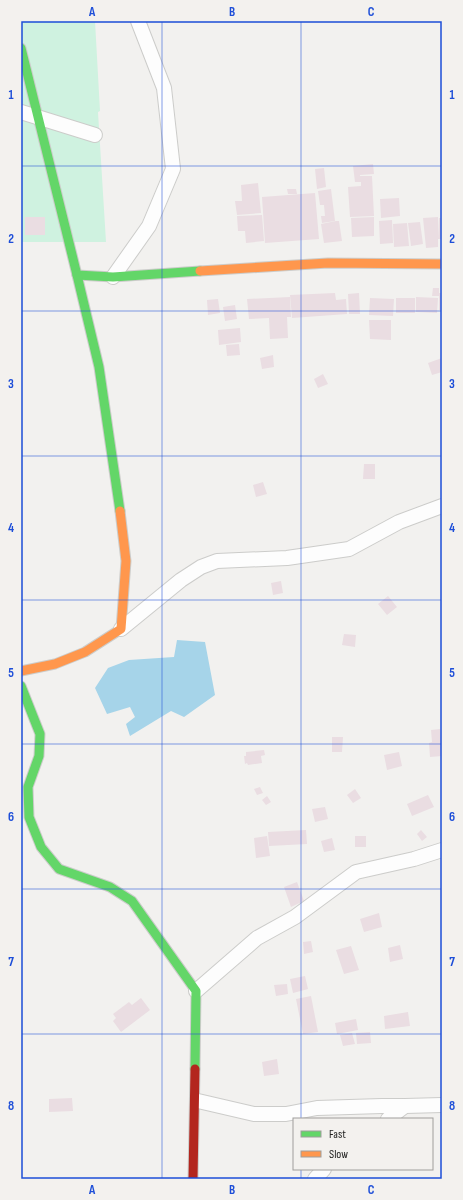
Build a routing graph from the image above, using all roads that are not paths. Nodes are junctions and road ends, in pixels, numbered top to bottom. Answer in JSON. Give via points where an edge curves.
{"nodes":[{"id":1,"x":138,"y":21,"type":"edge"},
{"id":2,"x":21,"y":48,"type":"edge"},
{"id":3,"x":21,"y":112,"type":"edge"},
{"id":4,"x":95,"y":135,"type":"dead end"},
{"id":5,"x":442,"y":264,"type":"edge"},
{"id":6,"x":77,"y":275,"type":"junction"},
{"id":7,"x":113,"y":277,"type":"junction"},
{"id":8,"x":442,"y":506,"type":"edge"},
{"id":9,"x":121,"y":629,"type":"junction"},
{"id":10,"x":21,"y":671,"type":"edge"},
{"id":11,"x":21,"y":686,"type":"edge"},
{"id":12,"x":442,"y":850,"type":"edge"},
{"id":13,"x":196,"y":991,"type":"junction"},
{"id":14,"x":198,"y":1101,"type":"dead end"},
{"id":15,"x":442,"y":1105,"type":"edge"},
{"id":16,"x":406,"y":1106,"type":"junction"},
{"id":17,"x":389,"y":1118,"type":"edge"},
{"id":18,"x":323,"y":1170,"type":"edge"},
{"id":19,"x":193,"y":1179,"type":"edge"},
{"id":20,"x":315,"y":1179,"type":"edge"}],
"edges":[{"from":1,"to":7,"type":"street","via":[[164,88],[173,169],[149,226]]},
{"from":2,"to":6,"type":"street"},
{"from":3,"to":4,"type":"street"},
{"from":5,"to":7,"type":"street","via":[[328,263]]},
{"from":6,"to":7,"type":"street"},
{"from":6,"to":9,"type":"street","via":[[99,367],[118,487],[126,561]]},
{"from":8,"to":9,"type":"street","via":[[399,522],[349,549],[287,558],[217,561],[201,567]]},
{"from":9,"to":10,"type":"street","via":[[86,652],[55,664]]},
{"from":11,"to":13,"type":"street","via":[[40,734],[39,756],[28,787],[29,817],[41,847],[59,869],[110,887],[132,901]]},
{"from":12,"to":13,"type":"street","via":[[356,872],[295,917],[257,938]]},
{"from":13,"to":19,"type":"street"},
{"from":14,"to":16,"type":"street","via":[[254,1114],[286,1114],[318,1108]]},
{"from":15,"to":16,"type":"street"},
{"from":16,"to":17,"type":"street"},
{"from":18,"to":20,"type":"street"}]}
